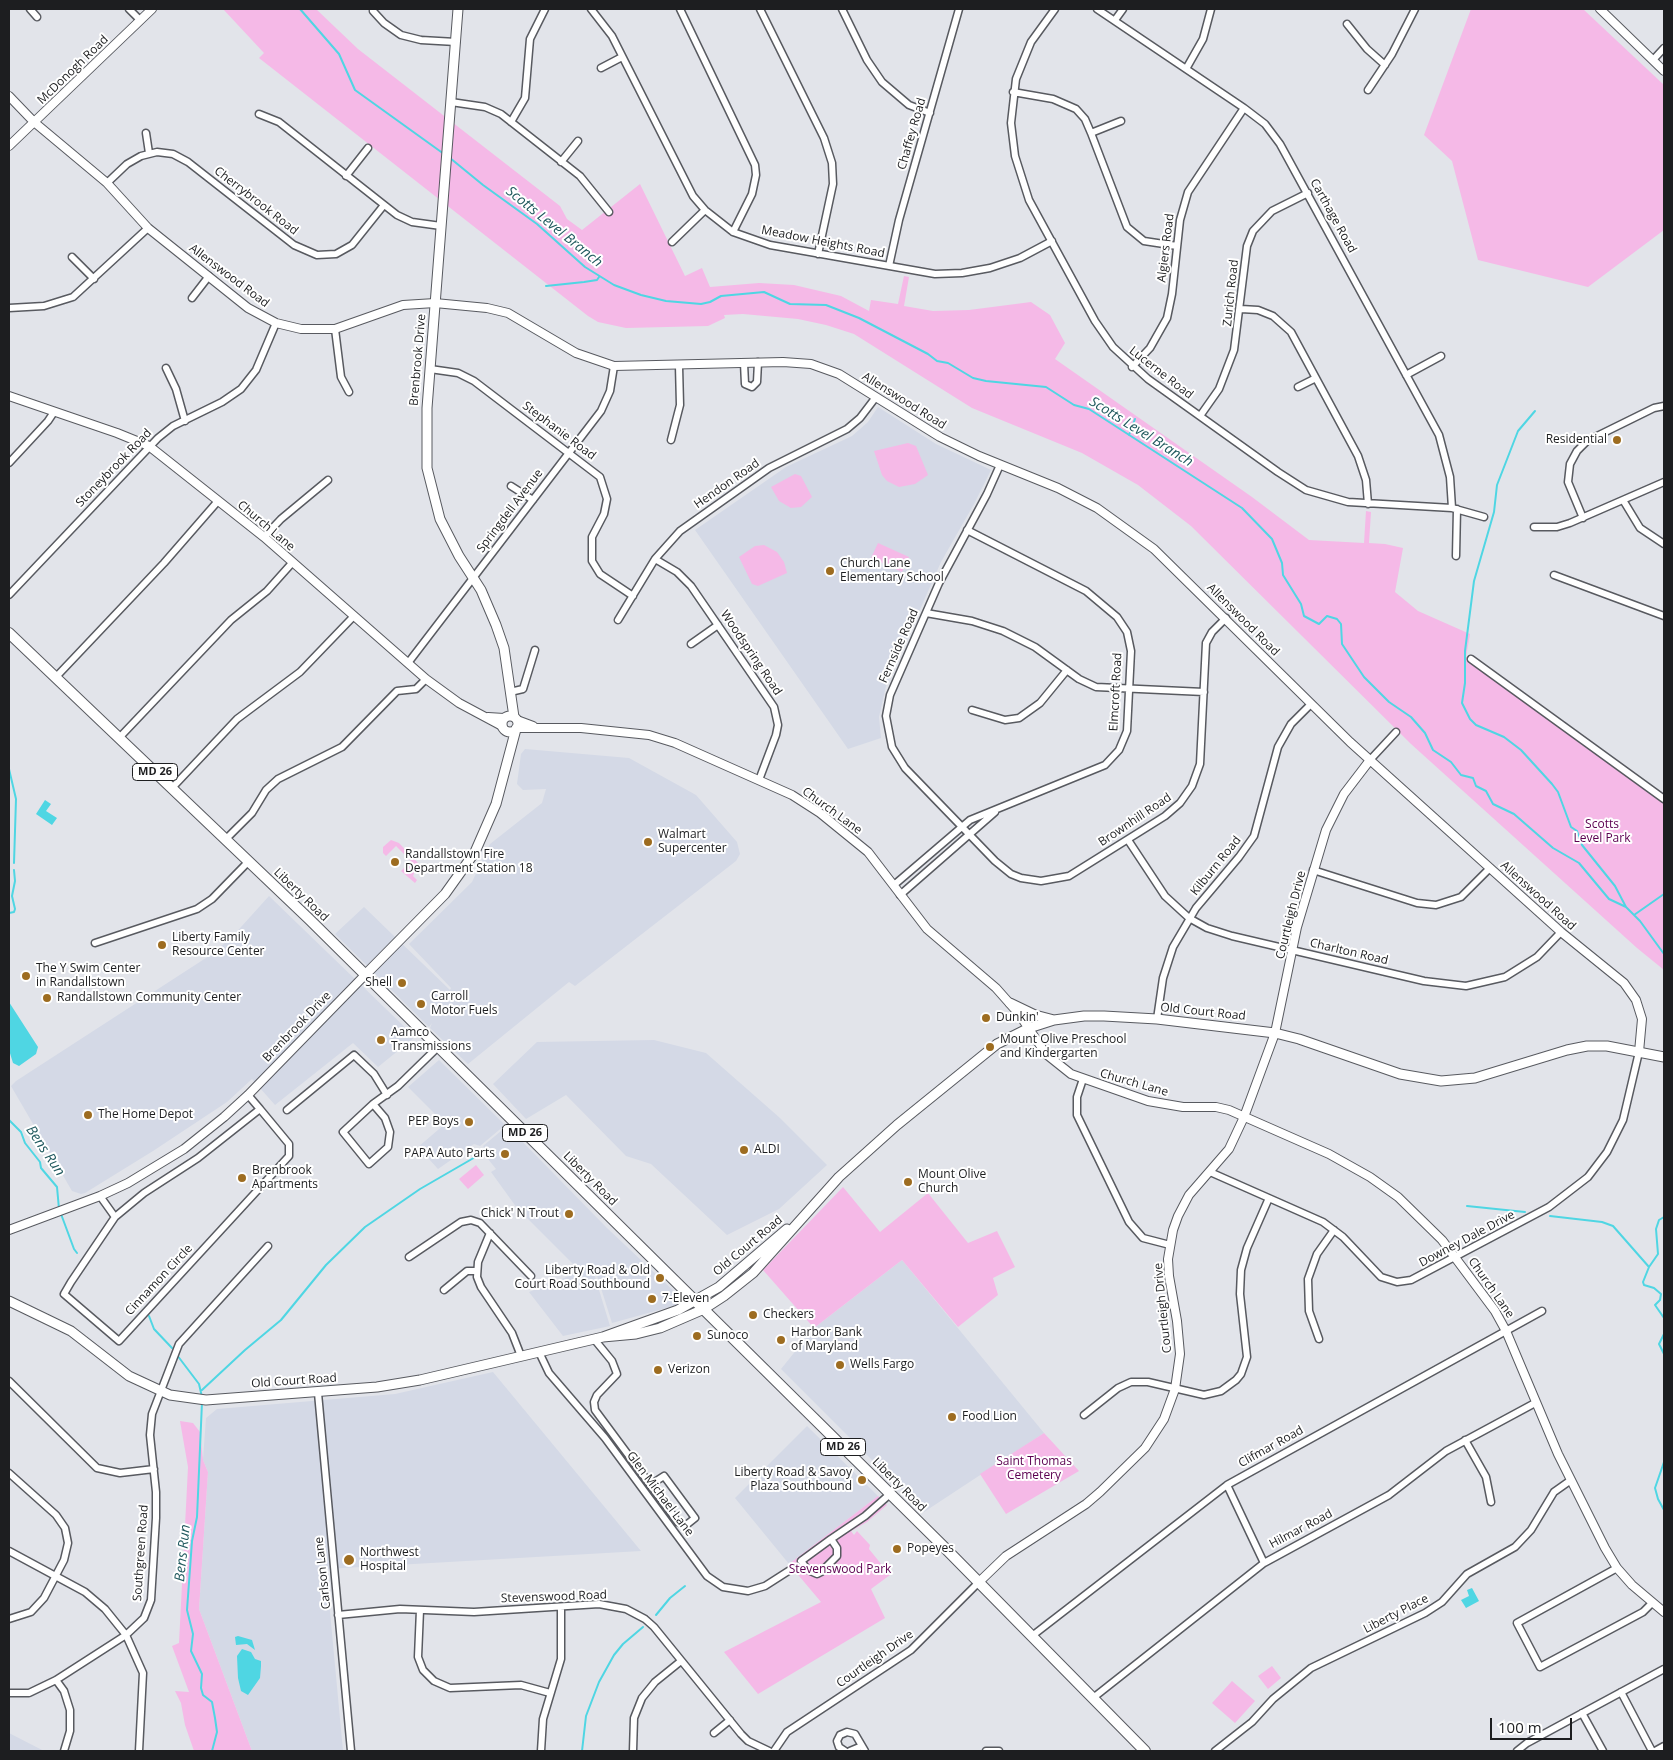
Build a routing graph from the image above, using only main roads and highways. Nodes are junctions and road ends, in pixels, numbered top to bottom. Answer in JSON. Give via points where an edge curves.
{"nodes":[{"id":1,"x":458,"y":9,"type":"edge"},
{"id":2,"x":9,"y":633,"type":"edge"},
{"id":3,"x":365,"y":975,"type":"junction"},
{"id":4,"x":1010,"y":1002,"type":"road end"},
{"id":5,"x":1054,"y":1020,"type":"junction"},
{"id":6,"x":1664,"y":1057,"type":"edge"},
{"id":7,"x":799,"y":1220,"type":"junction"},
{"id":8,"x":9,"y":1301,"type":"edge"},
{"id":9,"x":696,"y":1301,"type":"junction"},
{"id":10,"x":704,"y":1309,"type":"junction"},
{"id":11,"x":599,"y":1338,"type":"junction"},
{"id":12,"x":1145,"y":1751,"type":"edge"}],
"edges":[{"from":1,"to":3,"type":"main road","name":"Brenbrook Drive","via":[[426,429],[431,488],[448,538],[474,578],[504,648],[510,694],[510,748],[494,812],[470,860],[445,894]]},
{"from":2,"to":3,"type":"main road","name":"Liberty Road","number":"MD 26"},
{"from":3,"to":9,"type":"main road","name":"Liberty Road","number":"MD 26"},
{"from":4,"to":5,"type":"main road","via":[[1034,1015]]},
{"from":5,"to":6,"type":"main road","name":"Old Court Road","via":[[1089,1016],[1157,1019],[1275,1033],[1400,1074],[1441,1081],[1481,1076],[1576,1048],[1607,1046]]},
{"from":5,"to":7,"type":"main road","name":"Old Court Road","via":[[1010,1037],[982,1055],[896,1125],[839,1177]]},
{"from":7,"to":9,"type":"main road","name":"Old Court Road","via":[[738,1273]]},
{"from":7,"to":10,"type":"main road","name":"Old Court Road","via":[[753,1273]]},
{"from":8,"to":11,"type":"main road","name":"Old Court Road","via":[[70,1332],[129,1376],[159,1392],[202,1400],[398,1384]]},
{"from":9,"to":10,"type":"main road","name":"Liberty Road","number":"MD 26"},
{"from":9,"to":11,"type":"main road","name":"Old Court Road"},
{"from":10,"to":11,"type":"main road","name":"Old Court Road","via":[[660,1328]]},
{"from":10,"to":12,"type":"main road","name":"Liberty Road","number":"MD 26"}]}
